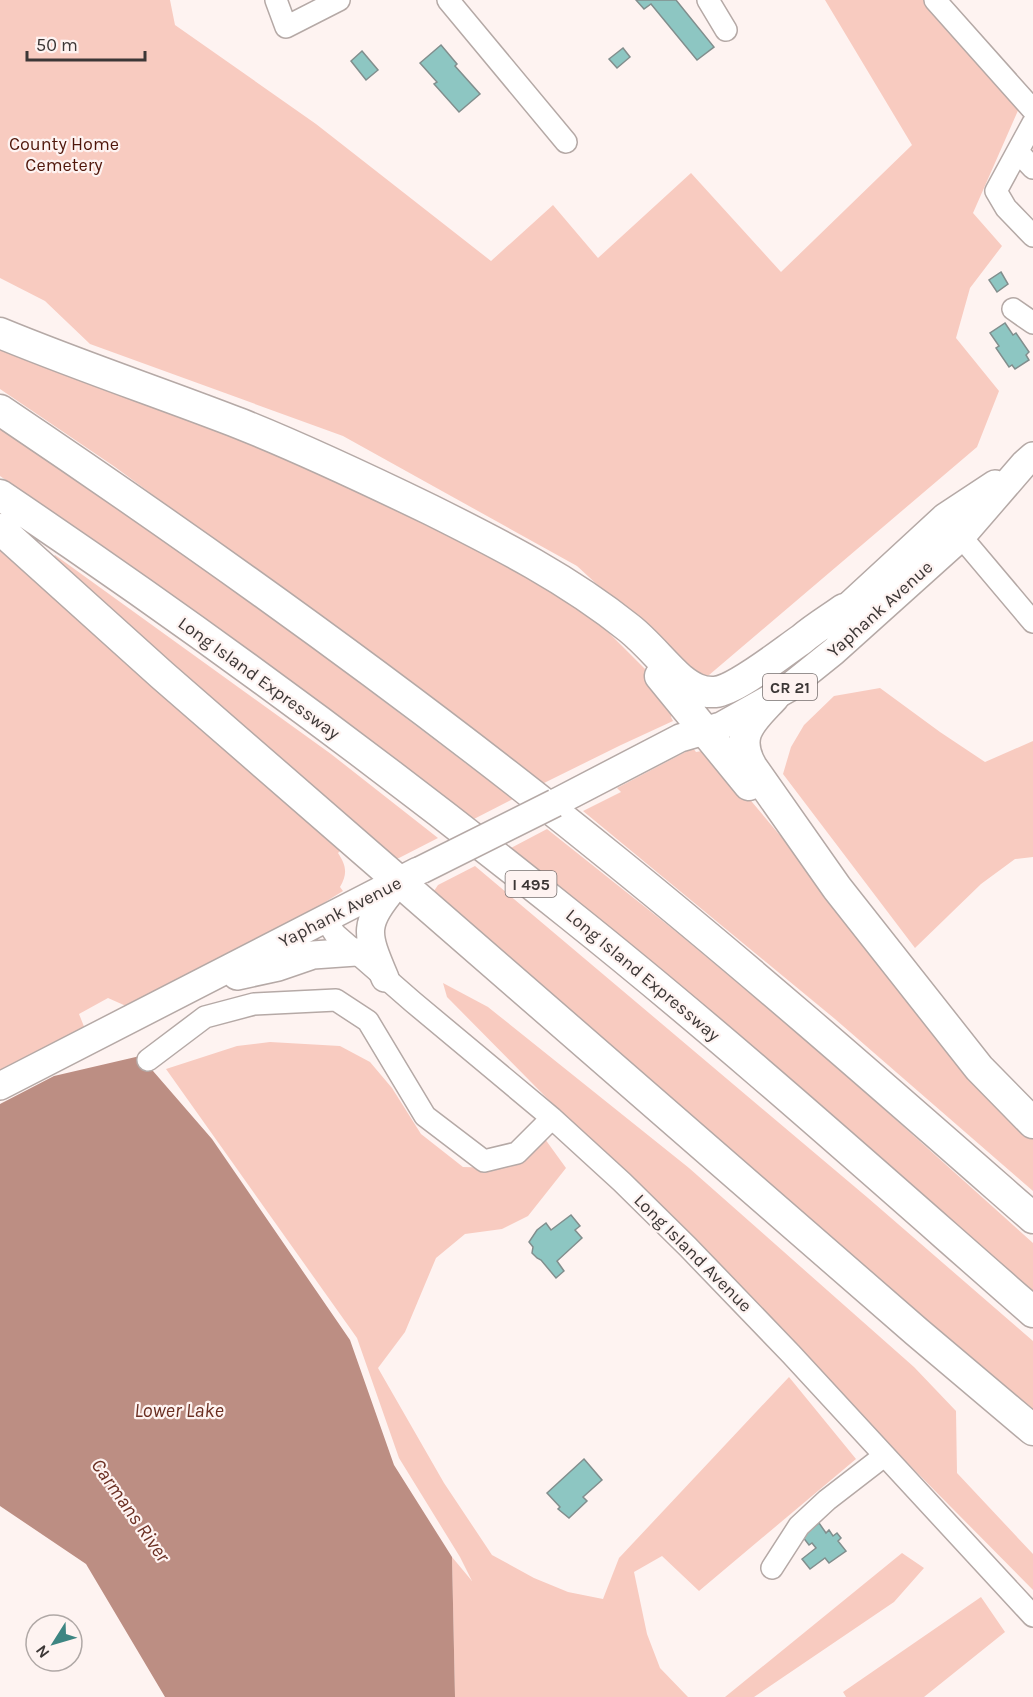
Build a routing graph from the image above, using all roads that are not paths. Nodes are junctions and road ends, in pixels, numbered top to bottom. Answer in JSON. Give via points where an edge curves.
{"nodes":[{"id":1,"x":276,"y":0,"type":"edge"},
{"id":2,"x":339,"y":0,"type":"edge"},
{"id":3,"x":448,"y":0,"type":"edge"},
{"id":4,"x":708,"y":0,"type":"edge"},
{"id":5,"x":935,"y":0,"type":"edge"},
{"id":6,"x":726,"y":30,"type":"dead end"},
{"id":7,"x":1033,"y":110,"type":"edge"},
{"id":8,"x":1033,"y":123,"type":"edge"},
{"id":9,"x":566,"y":142,"type":"dead end"},
{"id":10,"x":1018,"y":152,"type":"junction"},
{"id":11,"x":1033,"y":168,"type":"edge"},
{"id":12,"x":1033,"y":236,"type":"edge"},
{"id":13,"x":1013,"y":309,"type":"dead end"},
{"id":14,"x":1033,"y":323,"type":"edge"},
{"id":15,"x":0,"y":333,"type":"edge"},
{"id":16,"x":0,"y":410,"type":"edge"},
{"id":17,"x":1029,"y":460,"type":"edge"},
{"id":18,"x":0,"y":495,"type":"edge"},
{"id":19,"x":953,"y":527,"type":"junction"},
{"id":20,"x":0,"y":528,"type":"edge"},
{"id":21,"x":574,"y":588,"type":"junction"},
{"id":22,"x":1023,"y":598,"type":"edge"},
{"id":23,"x":844,"y":609,"type":"junction"},
{"id":24,"x":1033,"y":622,"type":"edge"},
{"id":25,"x":774,"y":697,"type":"junction"},
{"id":26,"x":694,"y":730,"type":"junction"},
{"id":27,"x":410,"y":876,"type":"junction"},
{"id":28,"x":837,"y":888,"type":"junction"},
{"id":29,"x":326,"y":920,"type":"junction"},
{"id":30,"x":356,"y":952,"type":"junction"},
{"id":31,"x":385,"y":978,"type":"junction"},
{"id":32,"x":198,"y":985,"type":"junction"},
{"id":33,"x":148,"y":1060,"type":"dead end"},
{"id":34,"x":0,"y":1086,"type":"edge"},
{"id":35,"x":552,"y":1118,"type":"junction"},
{"id":36,"x":1033,"y":1123,"type":"edge"},
{"id":37,"x":1033,"y":1218,"type":"edge"},
{"id":38,"x":1033,"y":1312,"type":"edge"},
{"id":39,"x":1033,"y":1430,"type":"edge"},
{"id":40,"x":884,"y":1456,"type":"junction"},
{"id":41,"x":772,"y":1568,"type":"dead end"},
{"id":42,"x":1033,"y":1616,"type":"edge"}],
"edges":[{"from":1,"to":2,"type":"street","via":[[286,27]]},
{"from":3,"to":9,"type":"street"},
{"from":4,"to":6,"type":"street"},
{"from":5,"to":7,"type":"street"},
{"from":8,"to":10,"type":"street"},
{"from":10,"to":11,"type":"street"},
{"from":10,"to":12,"type":"street","via":[[996,191],[1005,208]]},
{"from":13,"to":14,"type":"street"},
{"from":15,"to":21,"type":"highway","via":[[320,458],[489,539]]},
{"from":16,"to":37,"type":"highway","via":[[277,602],[499,769],[782,999]]},
{"from":17,"to":19,"type":"main road","name":"Yaphank Avenue","number":"CR 21"},
{"from":18,"to":38,"type":"highway","name":"Long Island Expressway","number":"I 495","via":[[244,665],[572,916]]},
{"from":19,"to":22,"type":"street"},
{"from":19,"to":23,"type":"main road","name":"Yaphank Avenue","number":"CR 21"},
{"from":19,"to":25,"type":"main road","name":"Yaphank Avenue","number":"CR 21","via":[[833,652]]},
{"from":20,"to":27,"type":"highway","via":[[162,675]]},
{"from":21,"to":23,"type":"highway","via":[[631,629],[689,686],[707,692],[739,682]]},
{"from":21,"to":26,"type":"highway","via":[[642,655]]},
{"from":22,"to":24,"type":"street"},
{"from":23,"to":26,"type":"main road","name":"Yaphank Avenue","number":"CR 21","via":[[789,658],[708,707]]},
{"from":25,"to":26,"type":"main road","name":"Yaphank Avenue","number":"CR 21","via":[[721,726]]},
{"from":25,"to":28,"type":"highway","via":[[747,728],[744,750]]},
{"from":26,"to":27,"type":"main road","name":"Yaphank Avenue","number":"CR 21","bridge":true},
{"from":26,"to":28,"type":"highway"},
{"from":27,"to":29,"type":"main road","name":"Yaphank Avenue","number":"CR 21"},
{"from":27,"to":31,"type":"main road","via":[[382,902],[369,931]]},
{"from":27,"to":39,"type":"highway","via":[[899,1316]]},
{"from":28,"to":36,"type":"highway","via":[[979,1068]]},
{"from":29,"to":30,"type":"street","name":"Long Island Avenue","via":[[335,934]]},
{"from":29,"to":32,"type":"main road","name":"Yaphank Avenue","number":"CR 21"},
{"from":30,"to":31,"type":"street","name":"Long Island Avenue"},
{"from":30,"to":32,"type":"main road","via":[[313,955]]},
{"from":31,"to":35,"type":"street","name":"Long Island Avenue"},
{"from":32,"to":34,"type":"main road","name":"Yaphank Avenue","number":"CR 21"},
{"from":33,"to":35,"type":"street","via":[[205,1017],[254,1004],[336,1000],[368,1021],[425,1116],[484,1161],[517,1153]]},
{"from":35,"to":40,"type":"street","name":"Long Island Avenue","via":[[680,1238]]},
{"from":40,"to":41,"type":"street","via":[[799,1526]]},
{"from":40,"to":42,"type":"street","name":"Long Island Avenue"}]}
